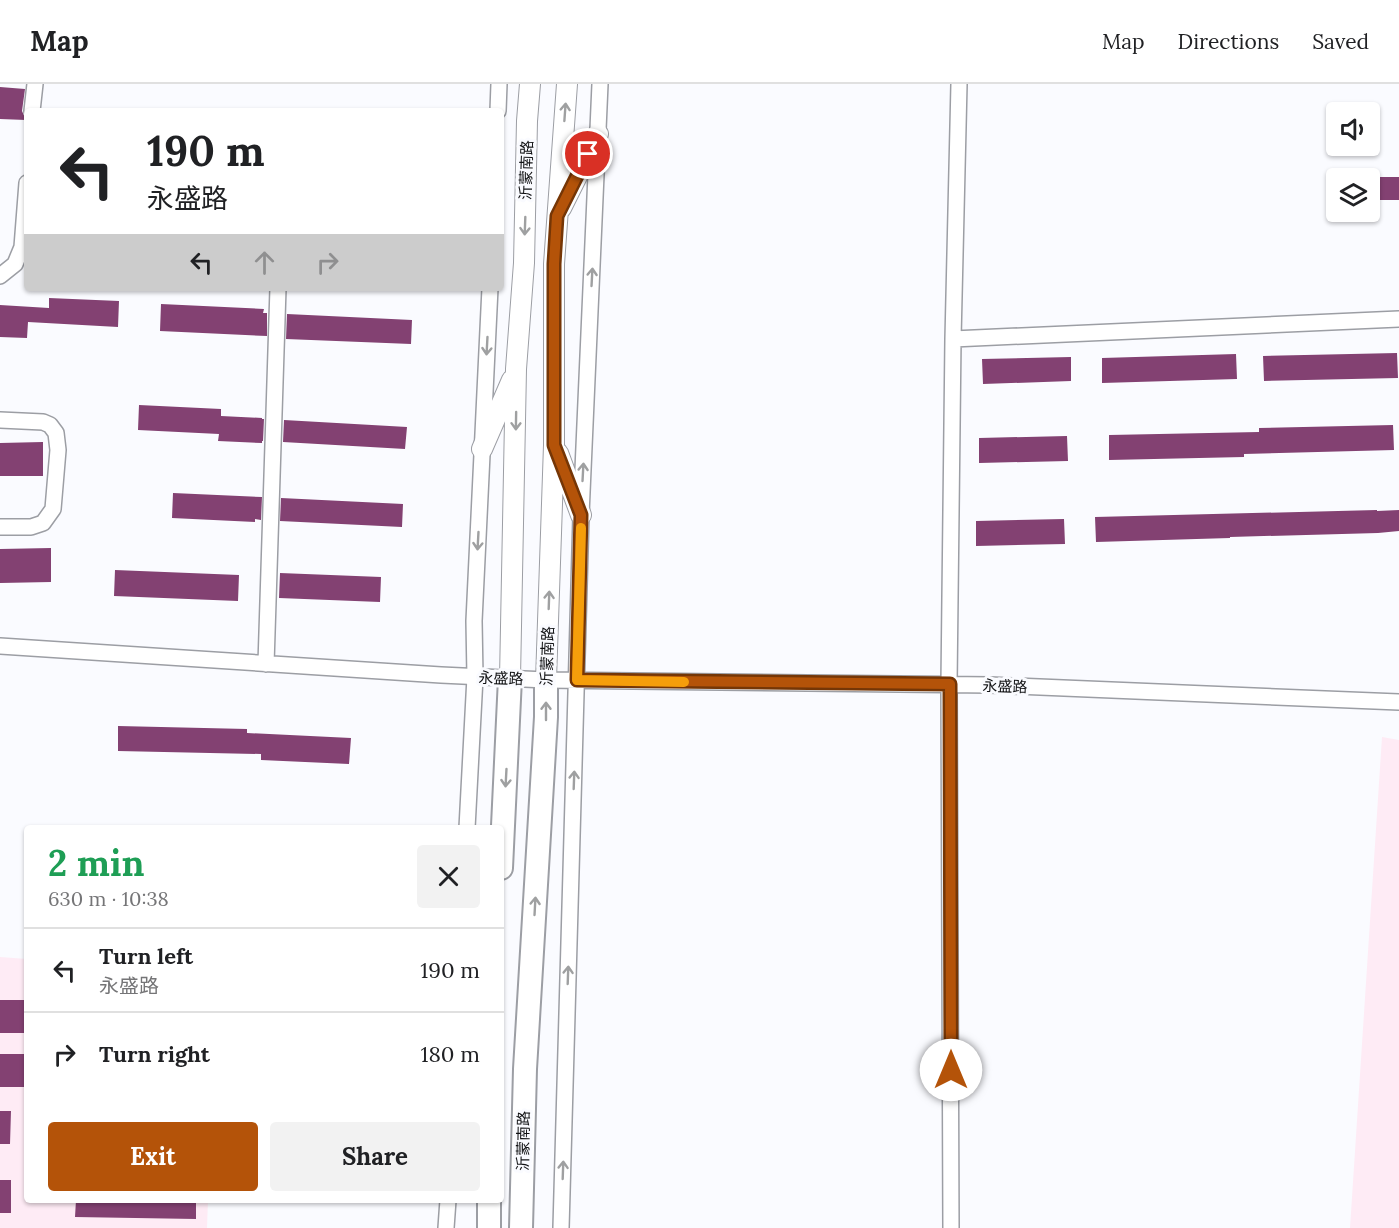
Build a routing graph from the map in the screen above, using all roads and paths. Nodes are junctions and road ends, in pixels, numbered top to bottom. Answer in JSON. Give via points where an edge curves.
{"nodes":[{"id":1,"x":34,"y":84,"type":"edge"},
{"id":2,"x":499,"y":84,"type":"edge"},
{"id":3,"x":518,"y":84,"type":"edge"},
{"id":4,"x":530,"y":84,"type":"edge"},
{"id":5,"x":567,"y":84,"type":"edge"},
{"id":6,"x":600,"y":84,"type":"edge"},
{"id":7,"x":959,"y":84,"type":"edge"},
{"id":8,"x":33,"y":108,"type":"edge"},
{"id":9,"x":498,"y":108,"type":"edge"},
{"id":10,"x":528,"y":121,"type":"junction"},
{"id":11,"x":598,"y":134,"type":"junction"},
{"id":12,"x":557,"y":216,"type":"junction"},
{"id":13,"x":24,"y":221,"type":"edge"},
{"id":14,"x":0,"y":276,"type":"edge"},
{"id":15,"x":278,"y":291,"type":"edge"},
{"id":16,"x":490,"y":291,"type":"edge"},
{"id":17,"x":1399,"y":318,"type":"edge"},
{"id":18,"x":953,"y":339,"type":"junction"},
{"id":19,"x":516,"y":369,"type":"junction"},
{"id":20,"x":0,"y":420,"type":"edge"},
{"id":21,"x":554,"y":445,"type":"junction"},
{"id":22,"x":482,"y":449,"type":"junction"},
{"id":23,"x":581,"y":515,"type":"junction"},
{"id":24,"x":0,"y":527,"type":"edge"},
{"id":25,"x":0,"y":646,"type":"edge"},
{"id":26,"x":266,"y":664,"type":"junction"},
{"id":27,"x":475,"y":677,"type":"junction"},
{"id":28,"x":510,"y":678,"type":"junction"},
{"id":29,"x":546,"y":680,"type":"junction"},
{"id":30,"x":577,"y":680,"type":"junction"},
{"id":31,"x":950,"y":684,"type":"junction"},
{"id":32,"x":1399,"y":702,"type":"edge"},
{"id":33,"x":466,"y":825,"type":"edge"},
{"id":34,"x":502,"y":825,"type":"edge"},
{"id":35,"x":447,"y":1203,"type":"edge"},
{"id":36,"x":489,"y":1203,"type":"edge"},
{"id":37,"x":446,"y":1228,"type":"edge"},
{"id":38,"x":489,"y":1228,"type":"edge"},
{"id":39,"x":521,"y":1228,"type":"edge"},
{"id":40,"x":561,"y":1228,"type":"edge"},
{"id":41,"x":951,"y":1228,"type":"edge"}],
"edges":[{"from":1,"to":8,"type":"street"},
{"from":2,"to":9,"type":"street"},
{"from":3,"to":10,"type":"main road"},
{"from":4,"to":10,"type":"main road","name":"沂蒙南路"},
{"from":12,"to":5,"type":"main road","name":"沂蒙南路","one_way":true},
{"from":6,"to":11,"type":"street"},
{"from":7,"to":18,"type":"street"},
{"from":10,"to":19,"type":"main road","name":"沂蒙南路","one_way":true},
{"from":11,"to":12,"type":"main road"},
{"from":23,"to":11,"type":"street","one_way":true},
{"from":12,"to":21,"type":"main road","name":"沂蒙南路"},
{"from":13,"to":14,"type":"street","via":[[22,247],[15,264]]},
{"from":15,"to":26,"type":"street"},
{"from":16,"to":22,"type":"street","one_way":true},
{"from":17,"to":18,"type":"street"},
{"from":18,"to":31,"type":"street"},
{"from":19,"to":22,"type":"main road"},
{"from":19,"to":28,"type":"main road","name":"沂蒙南路","one_way":true},
{"from":20,"to":24,"type":"street","via":[[50,425],[56,433],[58,450],[53,509],[43,523]]},
{"from":21,"to":23,"type":"main road"},
{"from":29,"to":21,"type":"main road","name":"沂蒙南路","one_way":true},
{"from":22,"to":27,"type":"street","one_way":true},
{"from":23,"to":30,"type":"street"},
{"from":25,"to":26,"type":"street","name":"永盛路"},
{"from":26,"to":27,"type":"street","name":"永盛路"},
{"from":27,"to":28,"type":"street","name":"永盛路"},
{"from":27,"to":33,"type":"street"},
{"from":28,"to":29,"type":"street","name":"永盛路"},
{"from":28,"to":34,"type":"highway","name":"沂蒙南路","one_way":true},
{"from":29,"to":30,"type":"street","name":"永盛路"},
{"from":39,"to":29,"type":"highway","name":"沂蒙南路","one_way":true,"via":[[525,1069]]},
{"from":30,"to":31,"type":"street","name":"永盛路"},
{"from":40,"to":30,"type":"street","one_way":true},
{"from":31,"to":32,"type":"street","name":"永盛路"},
{"from":31,"to":41,"type":"street"},
{"from":35,"to":37,"type":"street"},
{"from":36,"to":38,"type":"highway"}]}
